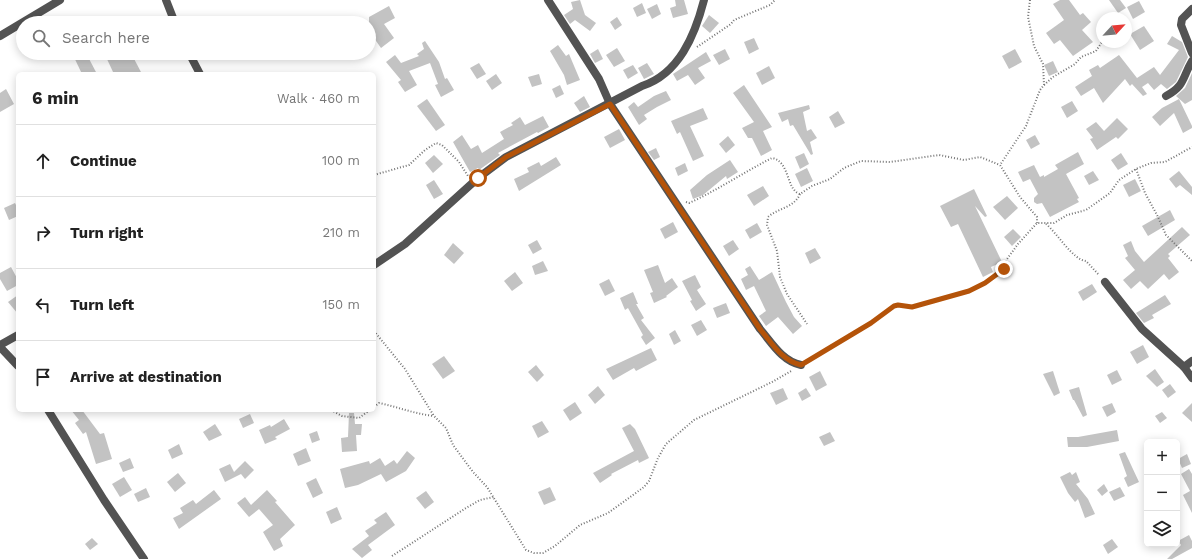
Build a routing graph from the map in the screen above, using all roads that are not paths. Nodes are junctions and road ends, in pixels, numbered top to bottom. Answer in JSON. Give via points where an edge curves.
{"nodes":[{"id":1,"x":60,"y":0,"type":"edge"},
{"id":2,"x":166,"y":0,"type":"edge"},
{"id":3,"x":548,"y":0,"type":"edge"},
{"id":4,"x":704,"y":0,"type":"edge"},
{"id":5,"x":1192,"y":9,"type":"edge"},
{"id":6,"x":33,"y":16,"type":"edge"},
{"id":7,"x":173,"y":16,"type":"edge"},
{"id":8,"x":16,"y":26,"type":"edge"},
{"id":9,"x":0,"y":36,"type":"edge"},
{"id":10,"x":1192,"y":53,"type":"edge"},
{"id":11,"x":193,"y":60,"type":"edge"},
{"id":12,"x":1192,"y":61,"type":"edge"},
{"id":13,"x":199,"y":72,"type":"edge"},
{"id":14,"x":1166,"y":96,"type":"dead end"},
{"id":15,"x":610,"y":104,"type":"junction"},
{"id":16,"x":376,"y":264,"type":"edge"},
{"id":17,"x":1105,"y":282,"type":"road end"},
{"id":18,"x":16,"y":336,"type":"edge"},
{"id":19,"x":0,"y":346,"type":"edge"},
{"id":20,"x":1192,"y":361,"type":"edge"},
{"id":21,"x":16,"y":364,"type":"edge"},
{"id":22,"x":801,"y":365,"type":"road end"},
{"id":23,"x":1184,"y":367,"type":"junction"},
{"id":24,"x":1192,"y":378,"type":"edge"},
{"id":25,"x":49,"y":412,"type":"edge"},
{"id":26,"x":144,"y":559,"type":"edge"}],
"edges":[{"from":1,"to":6,"type":"street"},
{"from":2,"to":7,"type":"street"},
{"from":3,"to":15,"type":"street","via":[[596,72]]},
{"from":4,"to":15,"type":"street","via":[[695,32],[678,61],[654,82]]},
{"from":5,"to":10,"type":"street","via":[[1182,19],[1181,25]]},
{"from":8,"to":9,"type":"street"},
{"from":11,"to":13,"type":"street"},
{"from":12,"to":14,"type":"street","via":[[1183,82],[1177,90]]},
{"from":15,"to":16,"type":"street","via":[[506,157],[478,178],[406,244]]},
{"from":15,"to":22,"type":"street","via":[[760,329],[784,358]]},
{"from":17,"to":23,"type":"street","via":[[1142,329]]},
{"from":18,"to":19,"type":"street"},
{"from":19,"to":21,"type":"street"},
{"from":20,"to":23,"type":"street"},
{"from":23,"to":24,"type":"street"},
{"from":25,"to":26,"type":"street"}]}
